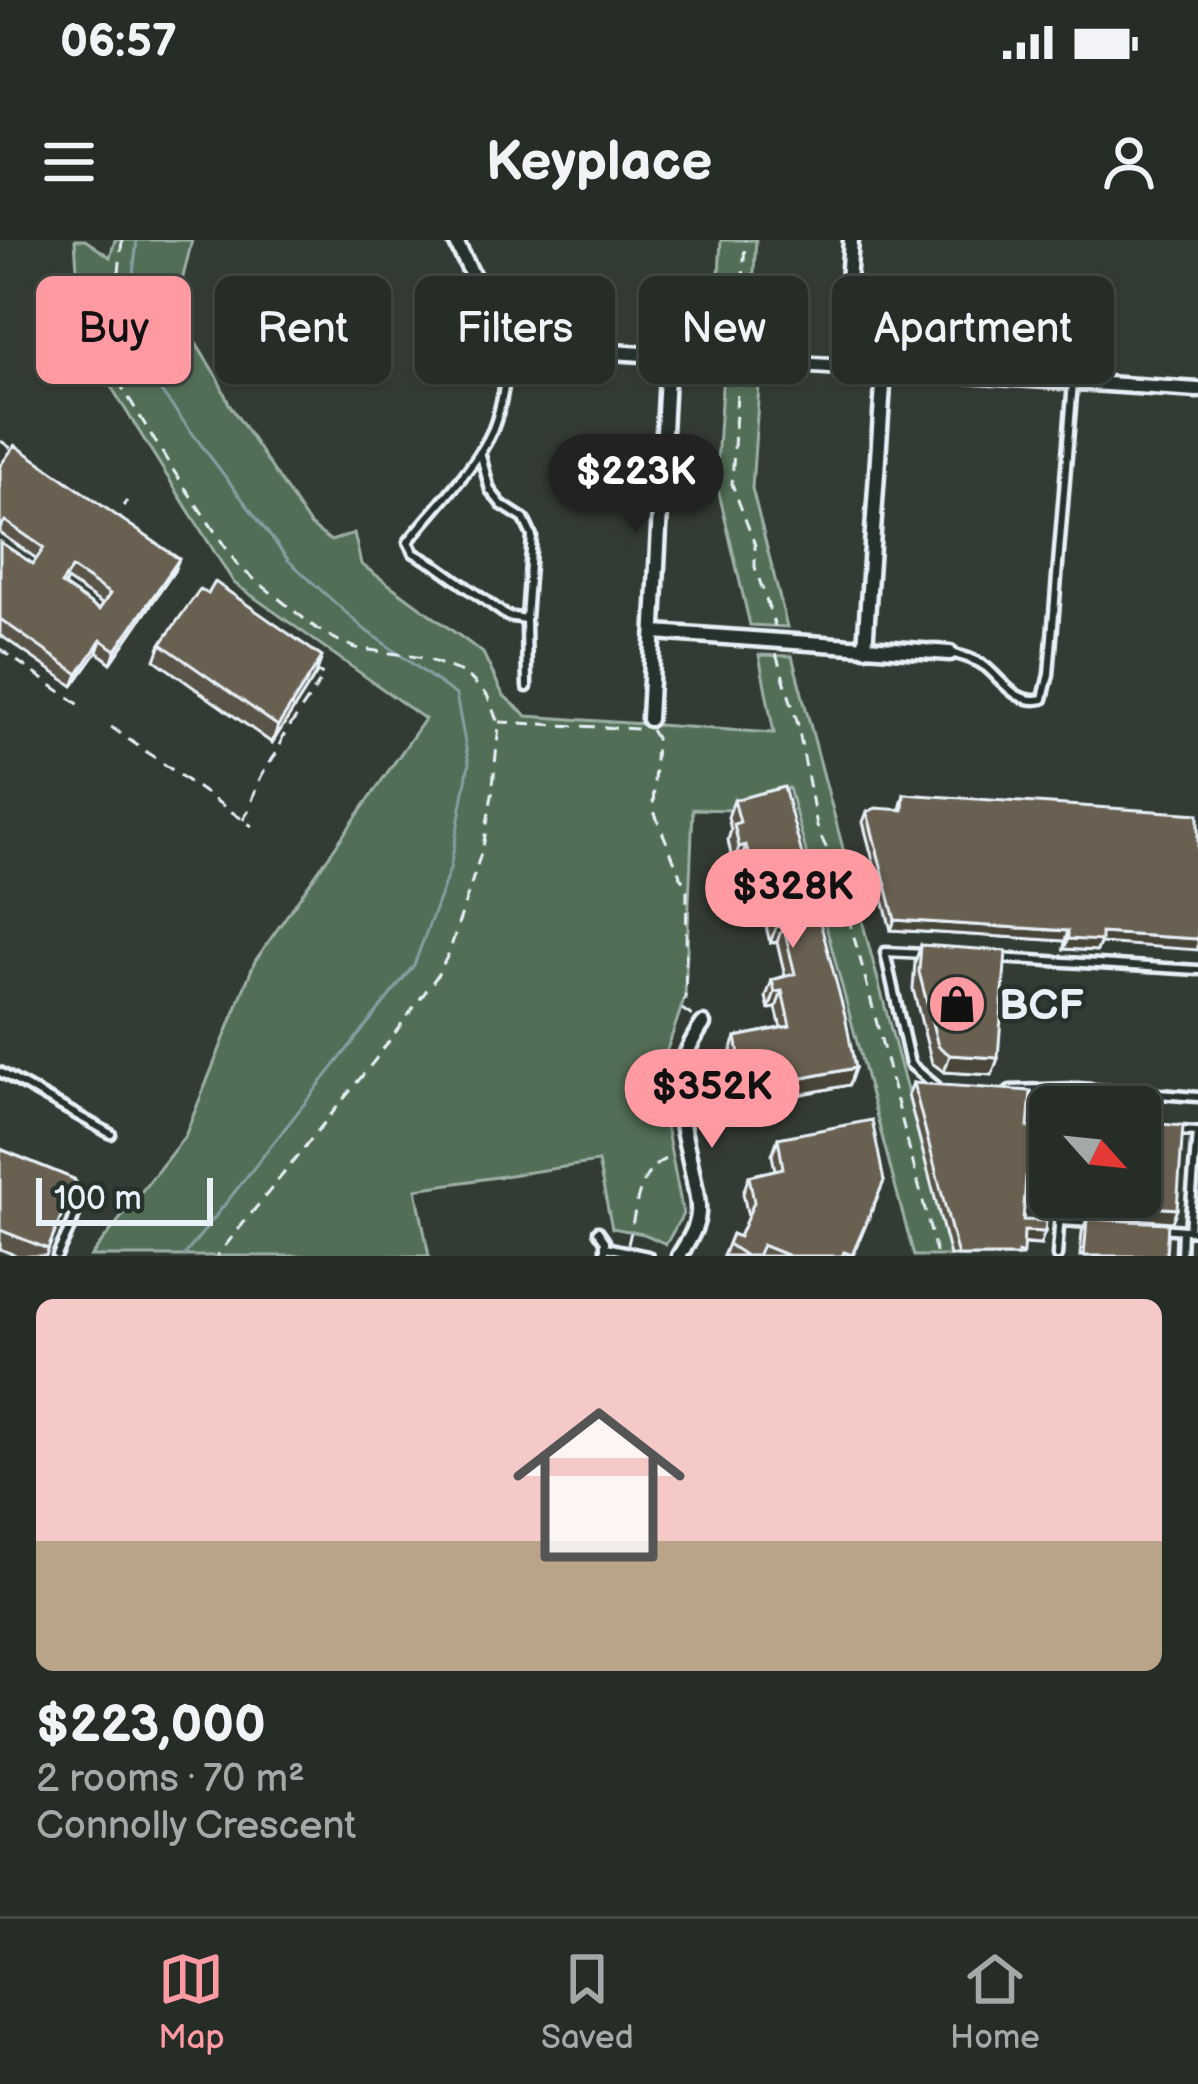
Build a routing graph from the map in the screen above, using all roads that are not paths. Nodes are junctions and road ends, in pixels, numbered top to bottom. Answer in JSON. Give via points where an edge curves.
{"nodes":[{"id":1,"x":455,"y":240,"type":"edge"},
{"id":2,"x":851,"y":240,"type":"edge"},
{"id":3,"x":473,"y":276,"type":"edge"},
{"id":4,"x":848,"y":276,"type":"edge"},
{"id":5,"x":504,"y":384,"type":"edge"},
{"id":6,"x":667,"y":384,"type":"edge"},
{"id":7,"x":883,"y":384,"type":"edge"},
{"id":8,"x":1073,"y":384,"type":"edge"},
{"id":9,"x":1104,"y":384,"type":"edge"},
{"id":10,"x":1198,"y":390,"type":"edge"},
{"id":11,"x":480,"y":452,"type":"junction"},
{"id":12,"x":526,"y":619,"type":"junction"},
{"id":13,"x":655,"y":632,"type":"junction"},
{"id":14,"x":866,"y":648,"type":"junction"},
{"id":15,"x":950,"y":653,"type":"joint"},
{"id":16,"x":527,"y":688,"type":"dead end"},
{"id":17,"x":643,"y":724,"type":"road end"},
{"id":18,"x":930,"y":954,"type":"edge"},
{"id":19,"x":998,"y":958,"type":"edge"},
{"id":20,"x":1198,"y":970,"type":"edge"},
{"id":21,"x":703,"y":1024,"type":"road end"},
{"id":22,"x":0,"y":1072,"type":"edge"},
{"id":23,"x":944,"y":1089,"type":"edge"},
{"id":24,"x":994,"y":1090,"type":"edge"},
{"id":25,"x":1198,"y":1097,"type":"edge"},
{"id":26,"x":1178,"y":1130,"type":"edge"},
{"id":27,"x":111,"y":1134,"type":"dead end"},
{"id":28,"x":52,"y":1177,"type":"edge"},
{"id":29,"x":1059,"y":1218,"type":"edge"},
{"id":30,"x":1059,"y":1221,"type":"junction"},
{"id":31,"x":1095,"y":1223,"type":"edge"},
{"id":32,"x":1159,"y":1228,"type":"edge"},
{"id":33,"x":1190,"y":1230,"type":"edge"},
{"id":34,"x":598,"y":1232,"type":"dead end"},
{"id":35,"x":606,"y":1251,"type":"edge"},
{"id":36,"x":57,"y":1256,"type":"edge"},
{"id":37,"x":648,"y":1256,"type":"edge"},
{"id":38,"x":680,"y":1256,"type":"edge"},
{"id":39,"x":1057,"y":1256,"type":"edge"},
{"id":40,"x":1180,"y":1256,"type":"edge"}],
"edges":[{"from":1,"to":3,"type":"street"},
{"from":2,"to":4,"type":"street"},
{"from":5,"to":11,"type":"lane"},
{"from":6,"to":13,"type":"street"},
{"from":7,"to":14,"type":"street"},
{"from":8,"to":15,"type":"lane","via":[[1043,699],[1031,702],[986,667]]},
{"from":9,"to":10,"type":"street"},
{"from":11,"to":12,"type":"lane","via":[[490,490],[532,536]]},
{"from":11,"to":12,"type":"lane","via":[[408,542],[414,554],[507,616]]},
{"from":12,"to":16,"type":"lane"},
{"from":13,"to":14,"type":"street"},
{"from":13,"to":17,"type":"street"},
{"from":14,"to":15,"type":"street"},
{"from":18,"to":23,"type":"lane","via":[[885,952],[910,1064]]},
{"from":19,"to":20,"type":"lane"},
{"from":21,"to":38,"type":"street","via":[[677,1077],[698,1208]]},
{"from":22,"to":27,"type":"lane"},
{"from":24,"to":25,"type":"lane"},
{"from":26,"to":33,"type":"lane","via":[[1197,1132]]},
{"from":28,"to":36,"type":"lane","via":[[79,1196]]},
{"from":29,"to":30,"type":"lane"},
{"from":30,"to":31,"type":"lane"},
{"from":30,"to":39,"type":"lane"},
{"from":32,"to":33,"type":"lane"},
{"from":33,"to":40,"type":"lane"},
{"from":34,"to":35,"type":"lane"},
{"from":35,"to":37,"type":"lane"}]}
